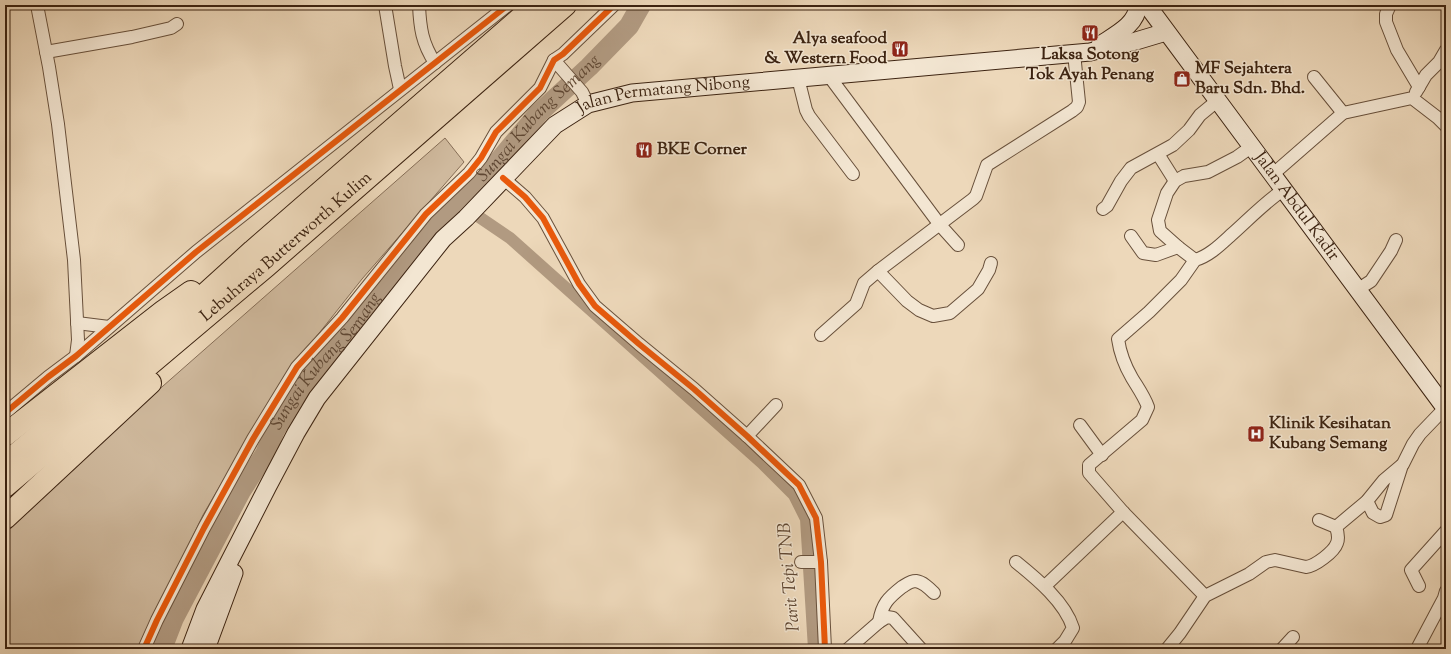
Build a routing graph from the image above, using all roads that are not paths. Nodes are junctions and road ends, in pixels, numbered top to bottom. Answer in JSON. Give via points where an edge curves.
{"nodes":[{"id":1,"x":37,"y":5,"type":"edge"},
{"id":2,"x":385,"y":5,"type":"edge"},
{"id":3,"x":419,"y":5,"type":"edge"},
{"id":4,"x":508,"y":5,"type":"edge"},
{"id":5,"x":536,"y":5,"type":"edge"},
{"id":6,"x":565,"y":5,"type":"edge"},
{"id":7,"x":614,"y":5,"type":"edge"},
{"id":8,"x":1138,"y":5,"type":"edge"},
{"id":9,"x":1147,"y":5,"type":"edge"},
{"id":10,"x":1390,"y":5,"type":"edge"},
{"id":11,"x":177,"y":24,"type":"dead end"},
{"id":12,"x":1166,"y":32,"type":"junction"},
{"id":13,"x":1446,"y":50,"type":"edge"},
{"id":14,"x":46,"y":52,"type":"junction"},
{"id":15,"x":1082,"y":53,"type":"junction"},
{"id":16,"x":435,"y":63,"type":"junction"},
{"id":17,"x":557,"y":63,"type":"junction"},
{"id":18,"x":829,"y":76,"type":"junction"},
{"id":19,"x":1314,"y":77,"type":"dead end"},
{"id":20,"x":798,"y":78,"type":"junction"},
{"id":21,"x":1419,"y":87,"type":"junction"},
{"id":22,"x":400,"y":89,"type":"junction"},
{"id":23,"x":585,"y":98,"type":"junction"},
{"id":24,"x":1412,"y":98,"type":"junction"},
{"id":25,"x":1217,"y":101,"type":"junction"},
{"id":26,"x":1343,"y":113,"type":"junction"},
{"id":27,"x":1446,"y":126,"type":"edge"},
{"id":28,"x":1251,"y":147,"type":"junction"},
{"id":29,"x":1158,"y":154,"type":"junction"},
{"id":30,"x":365,"y":166,"type":"junction"},
{"id":31,"x":853,"y":174,"type":"dead end"},
{"id":32,"x":1272,"y":175,"type":"junction"},
{"id":33,"x":503,"y":178,"type":"junction"},
{"id":34,"x":1175,"y":181,"type":"junction"},
{"id":35,"x":1283,"y":190,"type":"junction"},
{"id":36,"x":1103,"y":209,"type":"dead end"},
{"id":37,"x":940,"y":225,"type":"junction"},
{"id":38,"x":1131,"y":236,"type":"dead end"},
{"id":39,"x":1396,"y":240,"type":"dead end"},
{"id":40,"x":958,"y":245,"type":"dead end"},
{"id":41,"x":1178,"y":247,"type":"junction"},
{"id":42,"x":259,"y":258,"type":"junction"},
{"id":43,"x":1195,"y":260,"type":"junction"},
{"id":44,"x":991,"y":263,"type":"dead end"},
{"id":45,"x":878,"y":271,"type":"junction"},
{"id":46,"x":1357,"y":290,"type":"junction"},
{"id":47,"x":77,"y":322,"type":"junction"},
{"id":48,"x":109,"y":327,"type":"junction"},
{"id":49,"x":821,"y":335,"type":"dead end"},
{"id":50,"x":76,"y":356,"type":"junction"},
{"id":51,"x":1444,"y":403,"type":"edge"},
{"id":52,"x":776,"y":405,"type":"dead end"},
{"id":53,"x":5,"y":413,"type":"edge"},
{"id":54,"x":1080,"y":425,"type":"dead end"},
{"id":55,"x":5,"y":435,"type":"edge"},
{"id":56,"x":747,"y":436,"type":"junction"},
{"id":57,"x":1102,"y":455,"type":"junction"},
{"id":58,"x":5,"y":464,"type":"edge"},
{"id":59,"x":1403,"y":464,"type":"junction"},
{"id":60,"x":5,"y":486,"type":"edge"},
{"id":61,"x":268,"y":486,"type":"junction"},
{"id":62,"x":1367,"y":501,"type":"junction"},
{"id":63,"x":1122,"y":512,"type":"junction"},
{"id":64,"x":5,"y":518,"type":"edge"},
{"id":65,"x":1319,"y":520,"type":"dead end"},
{"id":66,"x":1336,"y":527,"type":"junction"},
{"id":67,"x":1446,"y":531,"type":"edge"},
{"id":68,"x":820,"y":562,"type":"junction"},
{"id":69,"x":1016,"y":562,"type":"dead end"},
{"id":70,"x":802,"y":563,"type":"dead end"},
{"id":71,"x":1045,"y":586,"type":"junction"},
{"id":72,"x":1419,"y":586,"type":"dead end"},
{"id":73,"x":1446,"y":591,"type":"edge"},
{"id":74,"x":934,"y":593,"type":"dead end"},
{"id":75,"x":1205,"y":596,"type":"junction"},
{"id":76,"x":879,"y":622,"type":"junction"},
{"id":77,"x":1293,"y":637,"type":"dead end"},
{"id":78,"x":144,"y":649,"type":"edge"},
{"id":79,"x":190,"y":649,"type":"edge"},
{"id":80,"x":206,"y":649,"type":"edge"},
{"id":81,"x":825,"y":649,"type":"edge"},
{"id":82,"x":848,"y":649,"type":"edge"},
{"id":83,"x":920,"y":649,"type":"edge"},
{"id":84,"x":1057,"y":649,"type":"edge"},
{"id":85,"x":1167,"y":649,"type":"edge"},
{"id":86,"x":1282,"y":649,"type":"edge"},
{"id":87,"x":1419,"y":649,"type":"edge"}],
"edges":[{"from":1,"to":14,"type":"street"},
{"from":2,"to":22,"type":"street"},
{"from":3,"to":16,"type":"street","via":[[424,42]]},
{"from":4,"to":16,"type":"street"},
{"from":5,"to":30,"type":"highway","name":"Lebuhraya Butterworth Kulim"},
{"from":6,"to":30,"type":"highway","name":"Lebuhraya Butterworth Kulim"},
{"from":7,"to":17,"type":"street"},
{"from":8,"to":15,"type":"main road","via":[[1136,16],[1128,26]]},
{"from":9,"to":12,"type":"main road","name":"Jalan Abdul Kadir"},
{"from":10,"to":21,"type":"street","via":[[1386,22],[1397,50]]},
{"from":11,"to":14,"type":"street","via":[[171,28],[139,36]]},
{"from":12,"to":15,"type":"main road","name":"Jalan Permatang Nibong"},
{"from":12,"to":25,"type":"main road","name":"Jalan Abdul Kadir"},
{"from":13,"to":21,"type":"street"},
{"from":14,"to":47,"type":"street","via":[[58,124],[73,252]]},
{"from":15,"to":18,"type":"main road","name":"Jalan Permatang Nibong"},
{"from":15,"to":37,"type":"street","via":[[1077,107],[987,165],[976,196]]},
{"from":16,"to":22,"type":"street"},
{"from":17,"to":23,"type":"street"},
{"from":17,"to":78,"type":"street","via":[[540,88],[496,132],[469,173],[426,214],[342,318],[297,367],[253,439],[204,528]]},
{"from":18,"to":20,"type":"main road","name":"Jalan Permatang Nibong"},
{"from":18,"to":37,"type":"street"},
{"from":19,"to":26,"type":"street"},
{"from":20,"to":23,"type":"main road","name":"Jalan Permatang Nibong"},
{"from":20,"to":31,"type":"street","via":[[806,110]]},
{"from":21,"to":24,"type":"street"},
{"from":22,"to":48,"type":"street","via":[[196,252]]},
{"from":23,"to":33,"type":"main road","name":"Jalan Permatang Nibong"},
{"from":24,"to":26,"type":"street"},
{"from":24,"to":27,"type":"street"},
{"from":25,"to":28,"type":"main road","name":"Jalan Abdul Kadir"},
{"from":25,"to":29,"type":"street","via":[[1173,146]]},
{"from":26,"to":32,"type":"street"},
{"from":28,"to":32,"type":"main road","name":"Jalan Abdul Kadir"},
{"from":28,"to":34,"type":"street","via":[[1208,172],[1184,176]]},
{"from":29,"to":34,"type":"street"},
{"from":29,"to":36,"type":"street","via":[[1131,168]]},
{"from":30,"to":42,"type":"highway","name":"Lebuhraya Butterworth Kulim"},
{"from":32,"to":35,"type":"main road","name":"Jalan Abdul Kadir"},
{"from":33,"to":56,"type":"street","via":[[525,197],[543,218],[579,284],[595,306]]},
{"from":33,"to":61,"type":"main road","name":"Jalan Permatang Nibong","via":[[444,238],[317,398]]},
{"from":34,"to":41,"type":"street","via":[[1167,192],[1158,220],[1160,231]]},
{"from":35,"to":43,"type":"street","via":[[1220,246]]},
{"from":35,"to":46,"type":"main road","name":"Jalan Abdul Kadir"},
{"from":37,"to":40,"type":"street"},
{"from":37,"to":45,"type":"street"},
{"from":38,"to":41,"type":"street","via":[[1142,253],[1156,255]]},
{"from":39,"to":46,"type":"street","via":[[1391,252],[1370,281]]},
{"from":41,"to":43,"type":"street"},
{"from":42,"to":55,"type":"highway","via":[[164,310]]},
{"from":42,"to":58,"type":"highway","name":"Lebuhraya Butterworth Kulim","via":[[187,311]]},
{"from":42,"to":60,"type":"highway","name":"Lebuhraya Butterworth Kulim"},
{"from":42,"to":64,"type":"highway","via":[[192,344]]},
{"from":43,"to":57,"type":"street","via":[[1181,280],[1118,339],[1121,355],[1148,407],[1142,420]]},
{"from":44,"to":45,"type":"street","via":[[978,290],[950,313],[933,316],[907,301]]},
{"from":45,"to":49,"type":"street","via":[[864,283],[856,304]]},
{"from":46,"to":51,"type":"main road","name":"Jalan Abdul Kadir"},
{"from":47,"to":48,"type":"street"},
{"from":47,"to":50,"type":"street"},
{"from":48,"to":50,"type":"street"},
{"from":50,"to":53,"type":"street"},
{"from":51,"to":59,"type":"street","via":[[1420,434]]},
{"from":52,"to":56,"type":"street"},
{"from":54,"to":57,"type":"street"},
{"from":56,"to":68,"type":"street","via":[[799,485],[816,518]]},
{"from":57,"to":63,"type":"street","via":[[1089,465],[1089,473]]},
{"from":59,"to":62,"type":"street","via":[[1384,480]]},
{"from":59,"to":62,"type":"street","via":[[1386,515],[1380,517],[1373,512]]},
{"from":61,"to":79,"type":"main road","name":"Jalan Permatang Nibong","via":[[205,609]]},
{"from":61,"to":80,"type":"main road","name":"Jalan Permatang Nibong"},
{"from":62,"to":66,"type":"street"},
{"from":63,"to":71,"type":"street"},
{"from":63,"to":75,"type":"street"},
{"from":65,"to":66,"type":"street"},
{"from":66,"to":75,"type":"street","via":[[1338,536],[1335,546],[1311,566],[1270,560],[1249,574]]},
{"from":67,"to":72,"type":"street","via":[[1411,570]]},
{"from":68,"to":70,"type":"street"},
{"from":68,"to":81,"type":"street"},
{"from":69,"to":71,"type":"street"},
{"from":71,"to":84,"type":"street","via":[[1070,618],[1073,628]]},
{"from":73,"to":87,"type":"street"},
{"from":74,"to":76,"type":"street","via":[[922,583],[910,581],[886,600]]},
{"from":75,"to":85,"type":"street"},
{"from":76,"to":82,"type":"street"},
{"from":76,"to":83,"type":"street","via":[[887,617],[893,618]]},
{"from":77,"to":86,"type":"street"}]}
